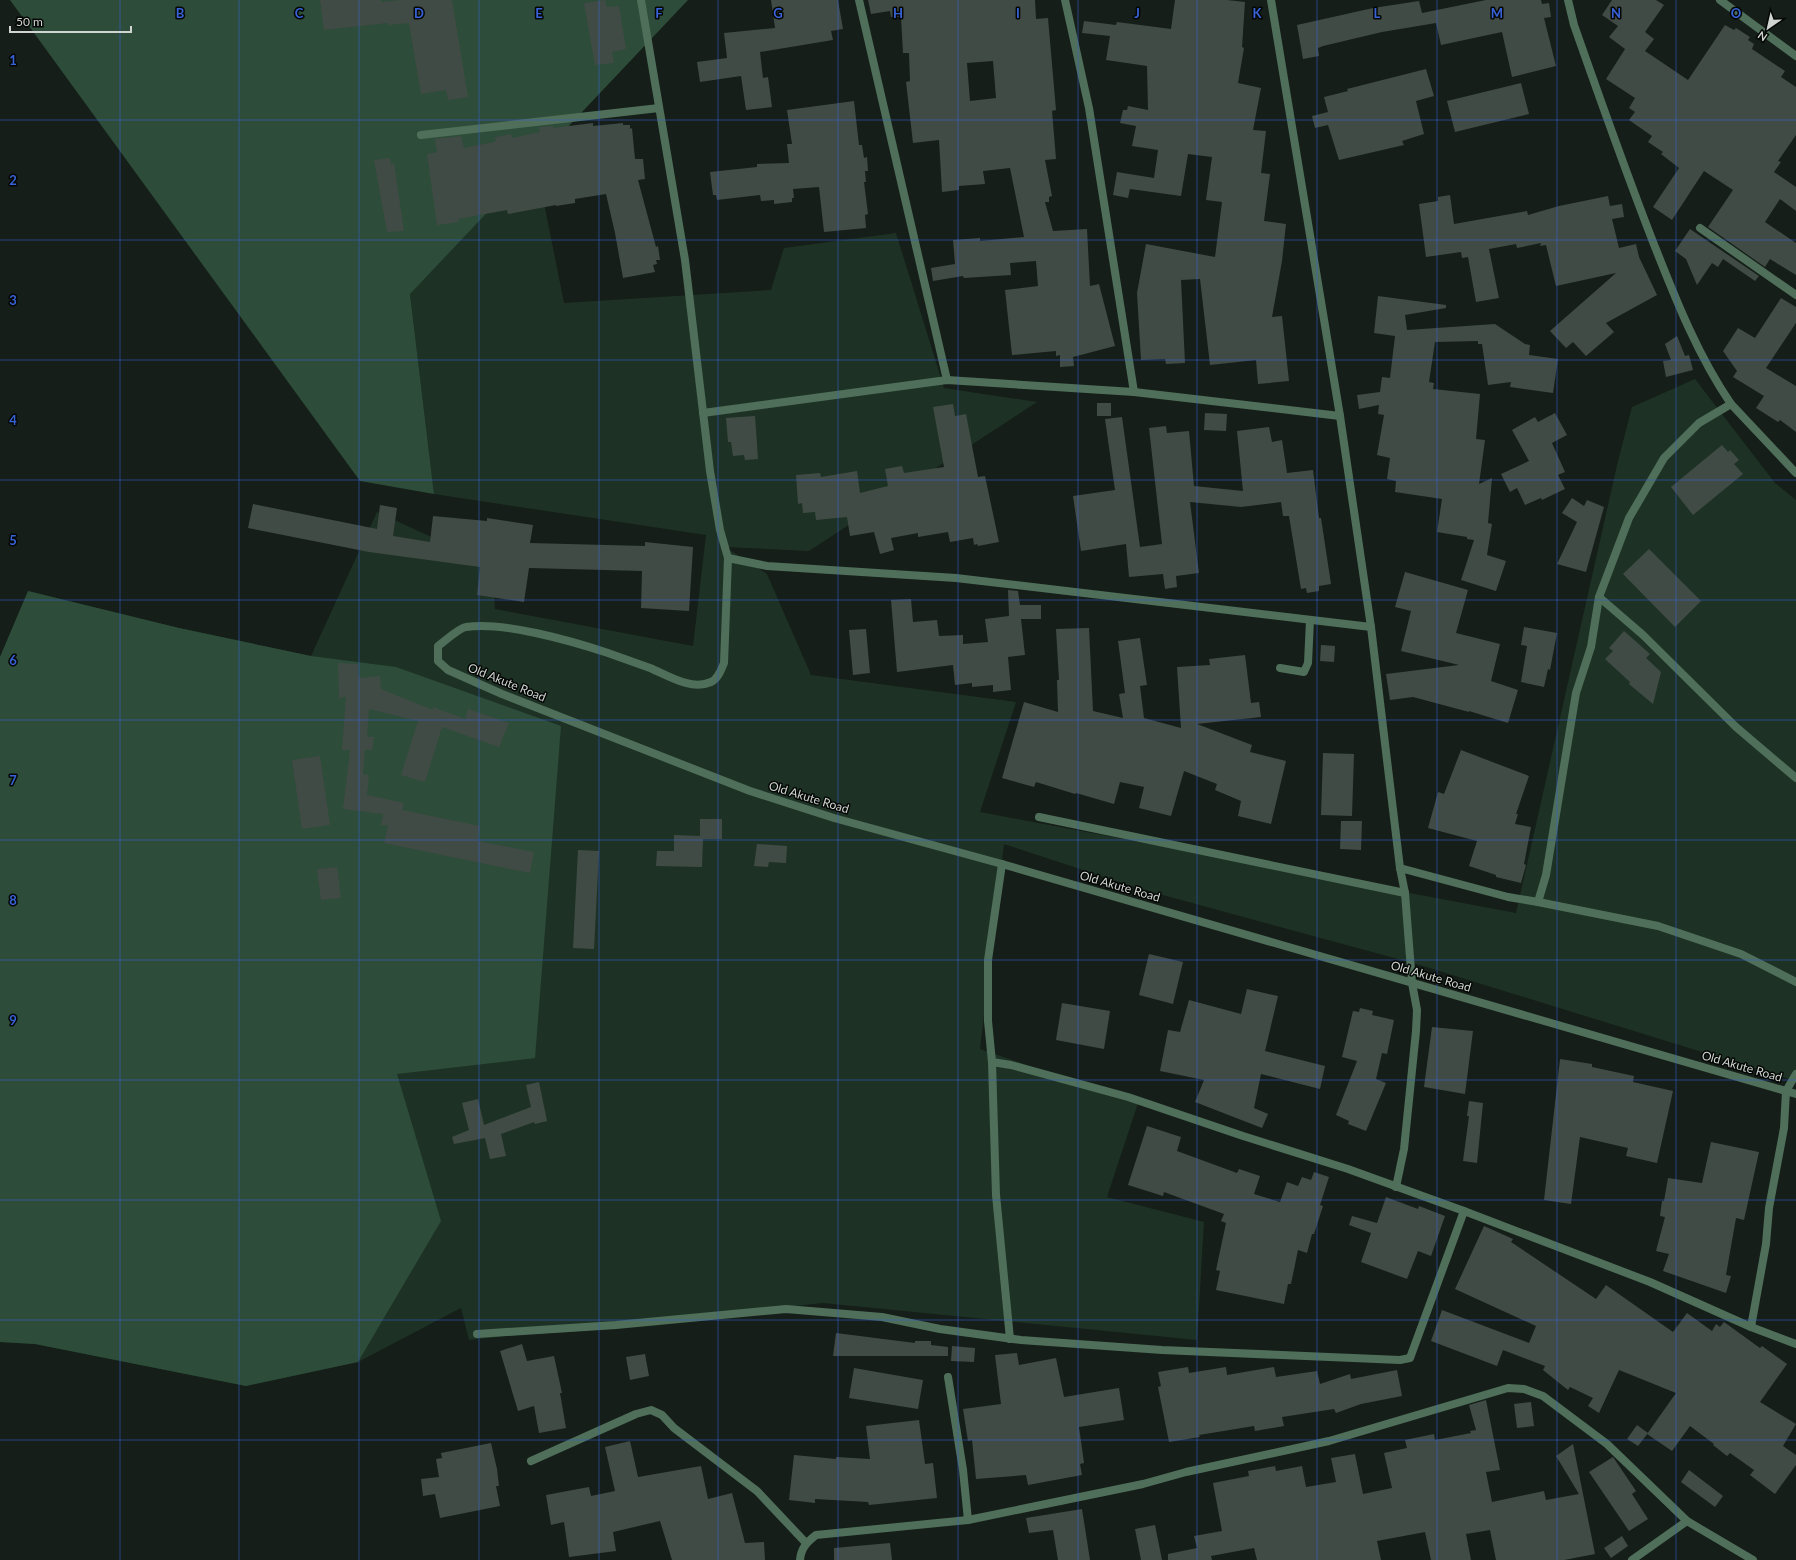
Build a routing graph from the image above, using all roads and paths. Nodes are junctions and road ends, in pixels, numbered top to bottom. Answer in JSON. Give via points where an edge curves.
{"nodes":[{"id":1,"x":641,"y":0,"type":"edge"},
{"id":2,"x":859,"y":0,"type":"edge"},
{"id":3,"x":1065,"y":0,"type":"edge"},
{"id":4,"x":1271,"y":0,"type":"edge"},
{"id":5,"x":1568,"y":0,"type":"edge"},
{"id":6,"x":1720,"y":0,"type":"edge"},
{"id":7,"x":1796,"y":56,"type":"edge"},
{"id":8,"x":659,"y":108,"type":"junction"},
{"id":9,"x":421,"y":135,"type":"dead end"},
{"id":10,"x":1700,"y":228,"type":"dead end"},
{"id":11,"x":1796,"y":295,"type":"edge"},
{"id":12,"x":947,"y":380,"type":"junction"},
{"id":13,"x":1134,"y":392,"type":"junction"},
{"id":14,"x":1730,"y":404,"type":"junction"},
{"id":15,"x":704,"y":413,"type":"junction"},
{"id":16,"x":1340,"y":416,"type":"junction"},
{"id":17,"x":1796,"y":473,"type":"edge"},
{"id":18,"x":728,"y":558,"type":"junction"},
{"id":19,"x":1599,"y":597,"type":"junction"},
{"id":20,"x":1310,"y":620,"type":"junction"},
{"id":21,"x":1370,"y":628,"type":"junction"},
{"id":22,"x":1280,"y":668,"type":"dead end"},
{"id":23,"x":1796,"y":778,"type":"edge"},
{"id":24,"x":1039,"y":817,"type":"dead end"},
{"id":25,"x":1002,"y":864,"type":"junction"},
{"id":26,"x":1400,"y":868,"type":"junction"},
{"id":27,"x":1405,"y":893,"type":"junction"},
{"id":28,"x":1538,"y":902,"type":"junction"},
{"id":29,"x":1796,"y":982,"type":"edge"},
{"id":30,"x":1412,"y":983,"type":"junction"},
{"id":31,"x":992,"y":1062,"type":"junction"},
{"id":32,"x":1796,"y":1074,"type":"edge"},
{"id":33,"x":1786,"y":1091,"type":"junction"},
{"id":34,"x":1796,"y":1094,"type":"edge"},
{"id":35,"x":1396,"y":1187,"type":"junction"},
{"id":36,"x":1464,"y":1211,"type":"junction"},
{"id":37,"x":1751,"y":1327,"type":"junction"},
{"id":38,"x":477,"y":1334,"type":"dead end"},
{"id":39,"x":1010,"y":1339,"type":"junction"},
{"id":40,"x":1796,"y":1344,"type":"edge"},
{"id":41,"x":948,"y":1377,"type":"dead end"},
{"id":42,"x":530,"y":1461,"type":"dead end"},
{"id":43,"x":968,"y":1520,"type":"junction"},
{"id":44,"x":1687,"y":1522,"type":"junction"},
{"id":45,"x":806,"y":1543,"type":"junction"},
{"id":46,"x":800,"y":1560,"type":"edge"},
{"id":47,"x":1632,"y":1560,"type":"edge"},
{"id":48,"x":1753,"y":1560,"type":"edge"}],
"edges":[{"from":1,"to":8,"type":"street"},
{"from":2,"to":12,"type":"street"},
{"from":3,"to":13,"type":"street","via":[[1089,108]]},
{"from":4,"to":16,"type":"street"},
{"from":5,"to":14,"type":"street","via":[[1605,117],[1665,272],[1690,333]]},
{"from":6,"to":7,"type":"street"},
{"from":8,"to":9,"type":"street"},
{"from":8,"to":15,"type":"street","via":[[685,260]]},
{"from":10,"to":11,"type":"street"},
{"from":12,"to":13,"type":"street"},
{"from":12,"to":15,"type":"street"},
{"from":13,"to":16,"type":"street"},
{"from":14,"to":17,"type":"street"},
{"from":14,"to":19,"type":"street","via":[[1699,423],[1664,458],[1629,518]]},
{"from":15,"to":18,"type":"street","via":[[718,522]]},
{"from":16,"to":21,"type":"street"},
{"from":18,"to":20,"type":"street","via":[[767,566],[956,578]]},
{"from":18,"to":25,"type":"street","name":"Old Akute Road","via":[[724,663],[719,675],[711,682],[679,682],[606,652],[539,634],[493,626],[464,627],[438,646],[438,661],[448,670],[502,694],[750,791],[834,818]]},
{"from":19,"to":23,"type":"street","via":[[1632,625],[1736,726]]},
{"from":19,"to":28,"type":"street","via":[[1591,647],[1576,693],[1546,875]]},
{"from":20,"to":21,"type":"street"},
{"from":20,"to":22,"type":"street","via":[[1308,663],[1304,672]]},
{"from":21,"to":26,"type":"street"},
{"from":24,"to":27,"type":"street"},
{"from":25,"to":30,"type":"street","name":"Old Akute Road"},
{"from":25,"to":31,"type":"street","via":[[988,960],[988,1015]]},
{"from":26,"to":27,"type":"street"},
{"from":26,"to":28,"type":"street","via":[[1508,897]]},
{"from":27,"to":30,"type":"street"},
{"from":28,"to":29,"type":"street","via":[[1658,926],[1741,954]]},
{"from":30,"to":33,"type":"street","name":"Old Akute Road"},
{"from":30,"to":35,"type":"street","via":[[1416,1031],[1404,1149]]},
{"from":31,"to":35,"type":"street","via":[[1128,1097]]},
{"from":31,"to":39,"type":"street","via":[[996,1195]]},
{"from":32,"to":33,"type":"street"},
{"from":33,"to":34,"type":"street","name":"Old Akute Road"},
{"from":33,"to":37,"type":"street","via":[[1784,1128]]},
{"from":35,"to":36,"type":"street"},
{"from":36,"to":37,"type":"street","via":[[1650,1282]]},
{"from":36,"to":39,"type":"street","via":[[1410,1358],[1400,1360],[1170,1350]]},
{"from":37,"to":40,"type":"street"},
{"from":38,"to":39,"type":"street","via":[[616,1325],[786,1309],[882,1318]]},
{"from":41,"to":43,"type":"street"},
{"from":42,"to":45,"type":"street","via":[[636,1414],[651,1410],[662,1415],[674,1428],[757,1491]]},
{"from":43,"to":44,"type":"street","via":[[1143,1484],[1186,1472],[1329,1441],[1508,1388],[1524,1389],[1543,1396],[1607,1444]]},
{"from":43,"to":45,"type":"street","via":[[816,1535]]},
{"from":44,"to":47,"type":"street"},
{"from":44,"to":48,"type":"street"},
{"from":45,"to":46,"type":"street"}]}
